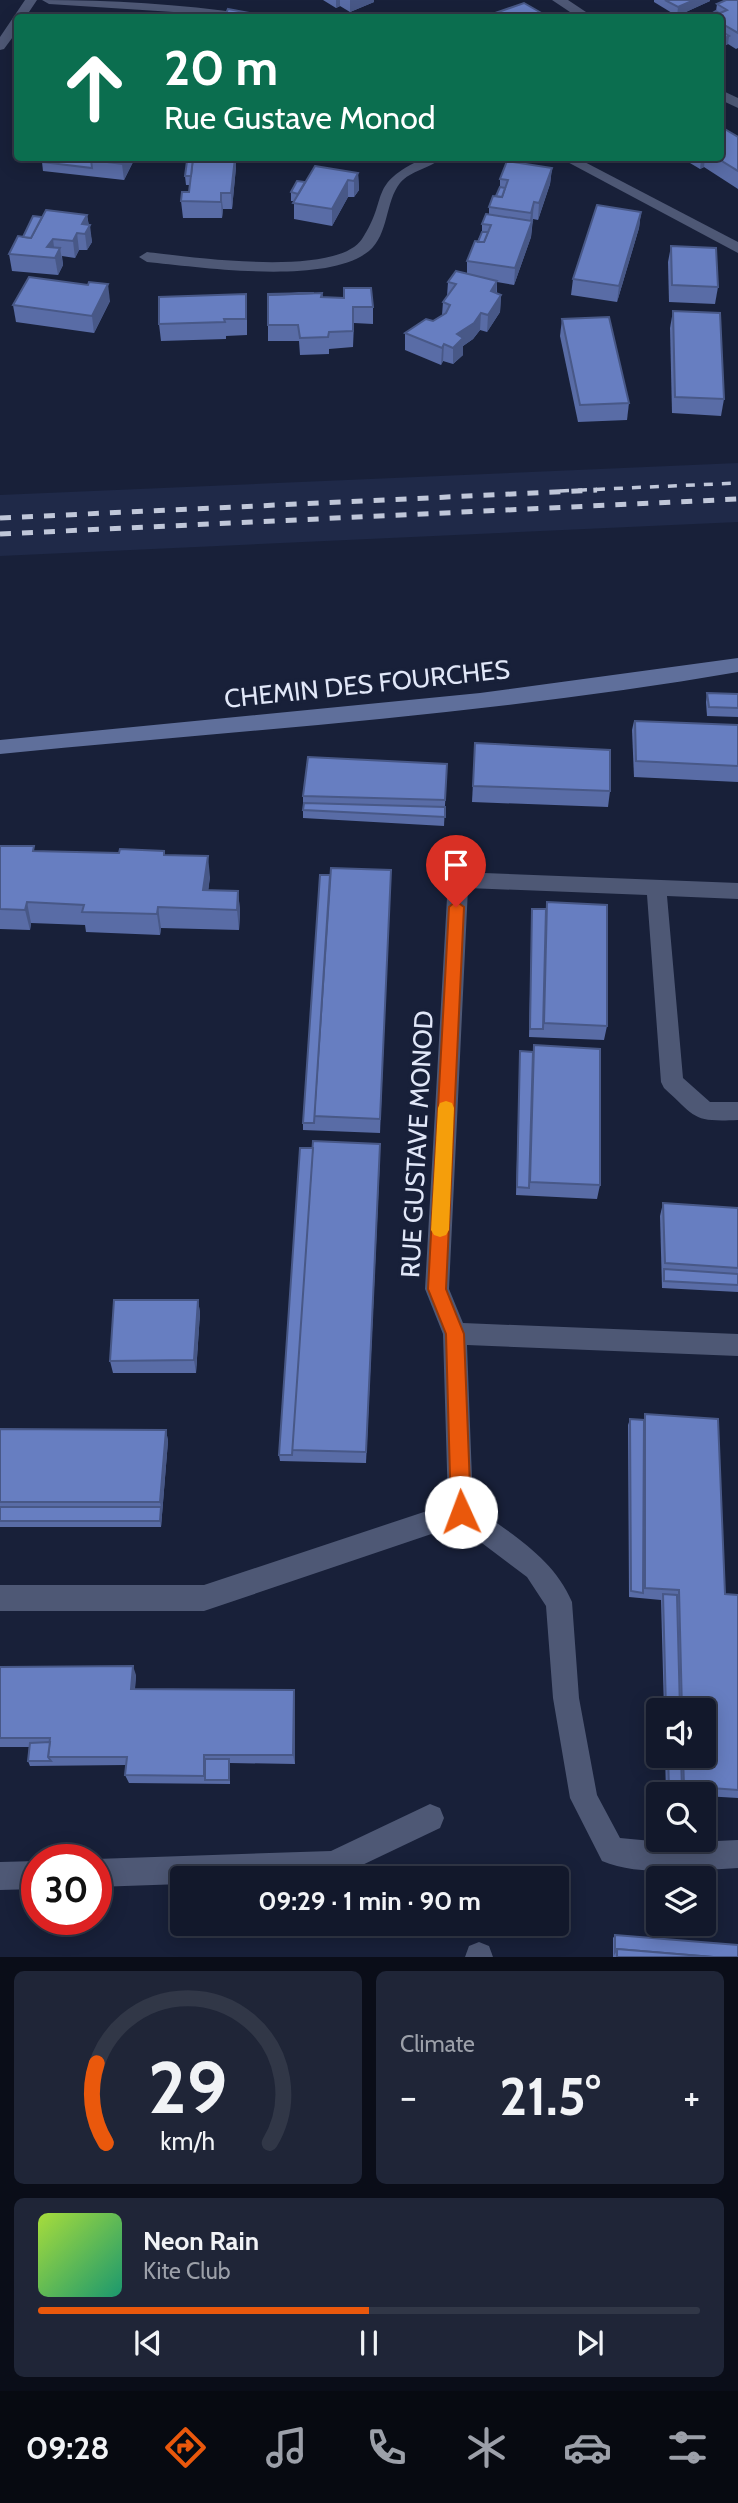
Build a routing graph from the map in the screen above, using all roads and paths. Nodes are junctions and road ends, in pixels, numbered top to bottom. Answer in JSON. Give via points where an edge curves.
{"nodes":[{"id":1,"x":50,"y":0,"type":"edge"},
{"id":2,"x":559,"y":0,"type":"edge"},
{"id":3,"x":222,"y":14,"type":"edge"},
{"id":4,"x":582,"y":14,"type":"edge"},
{"id":5,"x":14,"y":25,"type":"edge"},
{"id":6,"x":0,"y":46,"type":"edge"},
{"id":7,"x":429,"y":161,"type":"edge"},
{"id":8,"x":573,"y":161,"type":"edge"},
{"id":9,"x":738,"y":248,"type":"edge"},
{"id":10,"x":147,"y":257,"type":"dead end"},
{"id":11,"x":738,"y":664,"type":"edge"},
{"id":12,"x":0,"y":747,"type":"edge"},
{"id":13,"x":656,"y":887,"type":"junction"},
{"id":14,"x":738,"y":891,"type":"edge"},
{"id":15,"x":738,"y":1111,"type":"edge"},
{"id":16,"x":455,"y":1334,"type":"junction"},
{"id":17,"x":738,"y":1345,"type":"edge"},
{"id":18,"x":461,"y":1512,"type":"junction"},
{"id":19,"x":0,"y":1598,"type":"edge"},
{"id":20,"x":430,"y":1818,"type":"dead end"},
{"id":21,"x":738,"y":1854,"type":"edge"},
{"id":22,"x":112,"y":1872,"type":"edge"},
{"id":23,"x":21,"y":1875,"type":"edge"},
{"id":24,"x":0,"y":1876,"type":"edge"}],
"edges":[{"from":1,"to":3,"type":"street"},
{"from":2,"to":4,"type":"street"},
{"from":5,"to":6,"type":"lane"},
{"from":7,"to":10,"type":"street","via":[[396,180],[364,247],[342,261],[308,267]]},
{"from":8,"to":9,"type":"street"},
{"from":11,"to":12,"type":"street","name":"CHEMIN DES FOURCHES","via":[[480,700]]},
{"from":13,"to":14,"type":"street"},
{"from":13,"to":15,"type":"street","via":[[672,1082],[705,1112]]},
{"from":13,"to":16,"type":"street","name":"RUE GUSTAVE MONOD","via":[[458,880],[437,1289]]},
{"from":16,"to":17,"type":"street"},
{"from":16,"to":18,"type":"street","name":"RUE GUSTAVE MONOD"},
{"from":18,"to":19,"type":"street","via":[[204,1598]]},
{"from":18,"to":21,"type":"street","via":[[536,1568],[559,1602],[566,1698],[584,1798],[612,1851],[673,1857]]},
{"from":20,"to":22,"type":"street","via":[[332,1865]]},
{"from":23,"to":24,"type":"street"}]}
